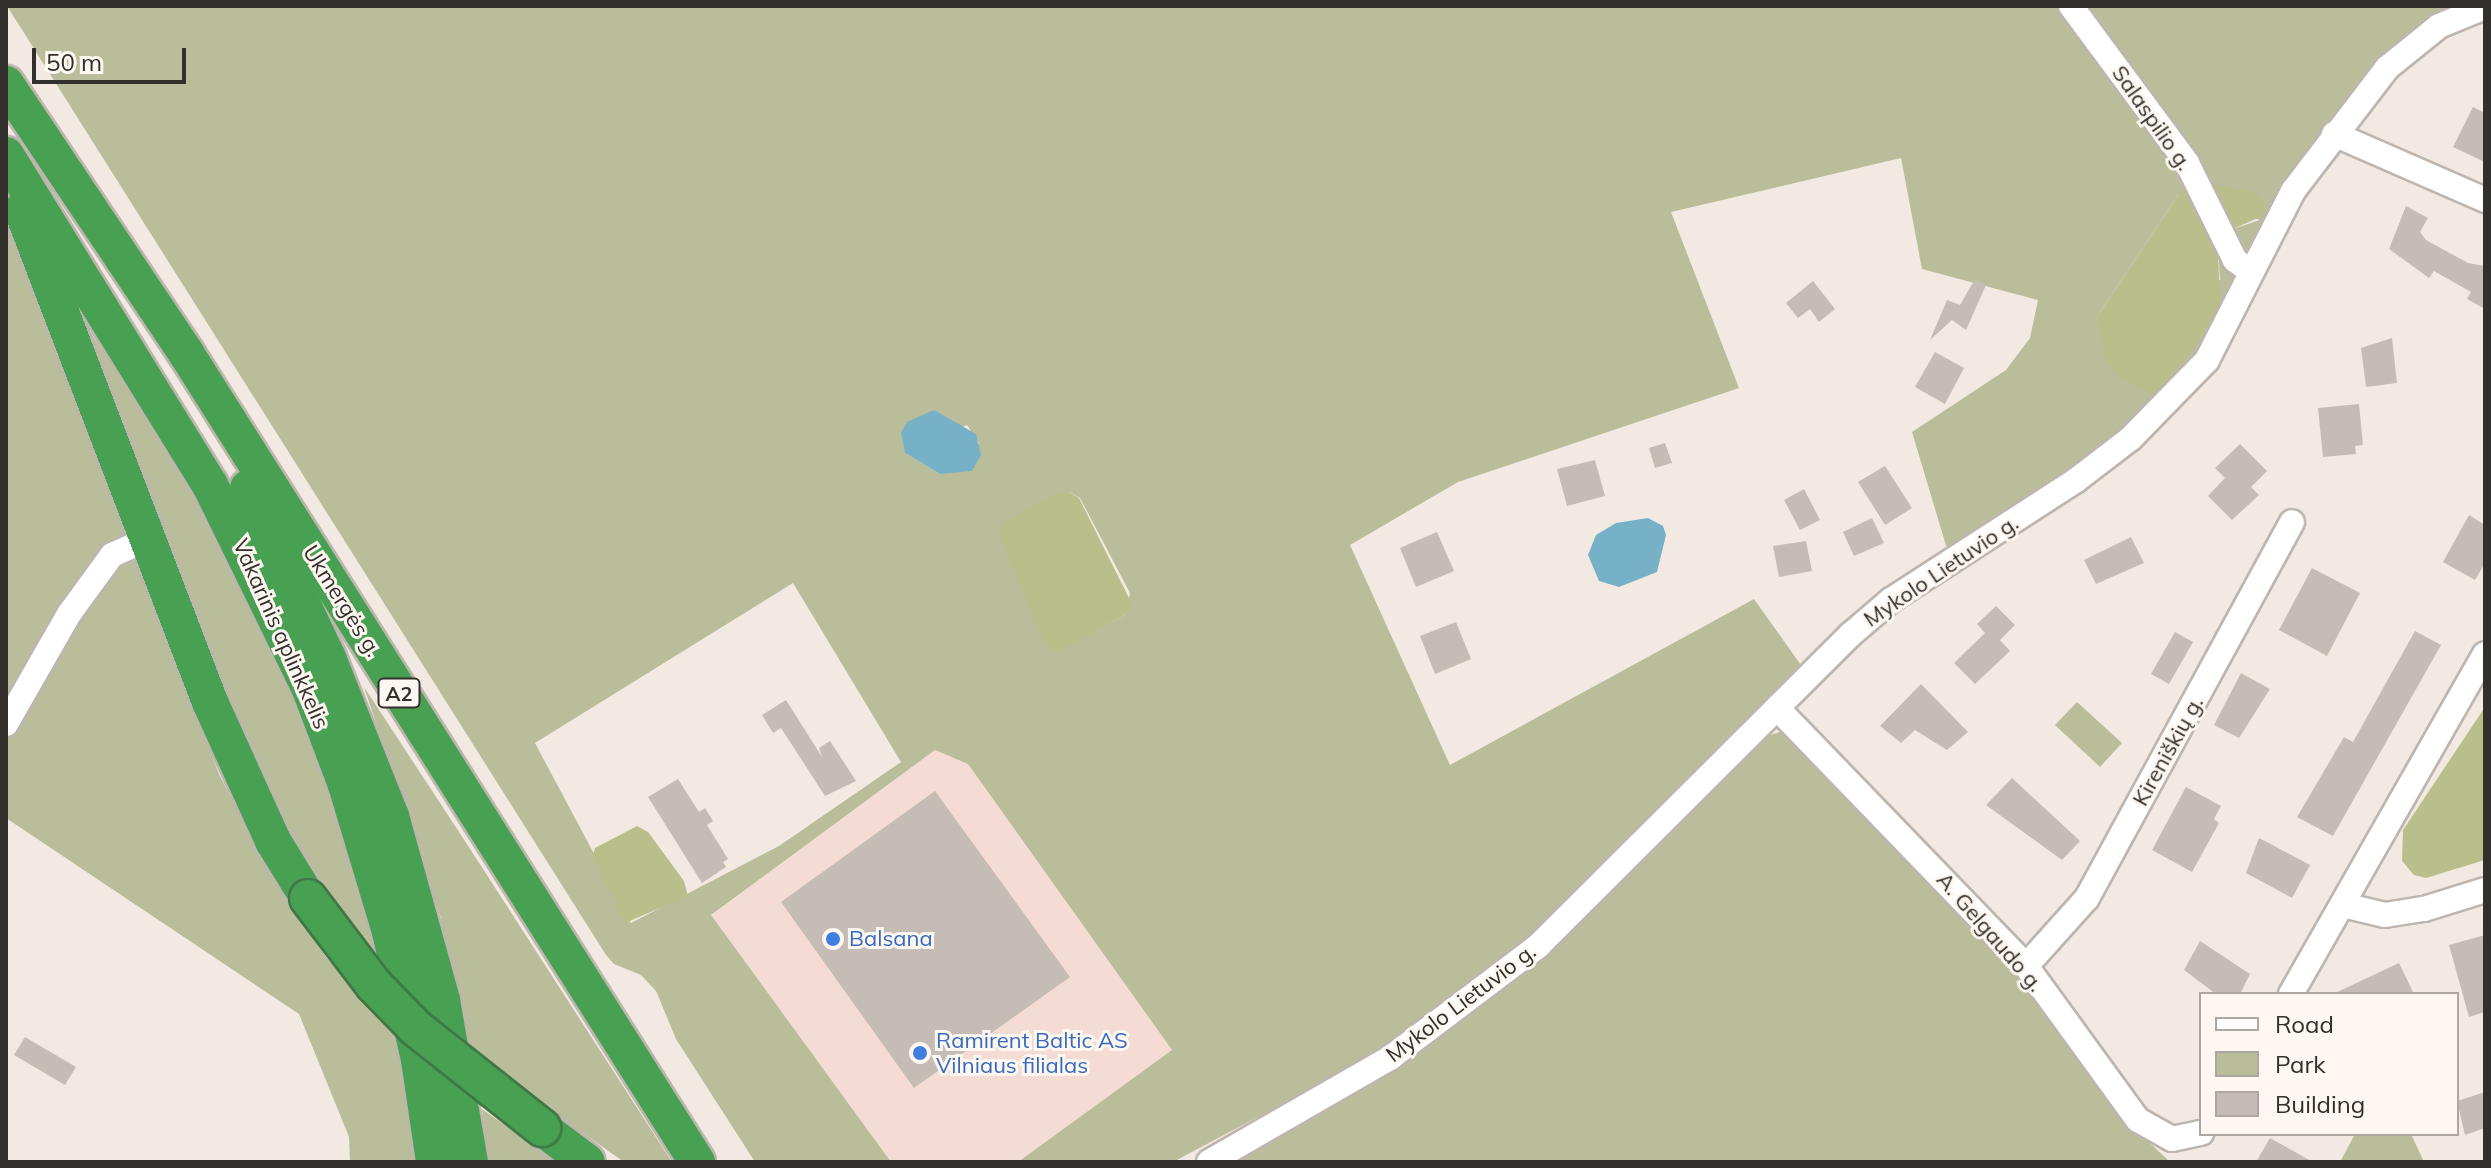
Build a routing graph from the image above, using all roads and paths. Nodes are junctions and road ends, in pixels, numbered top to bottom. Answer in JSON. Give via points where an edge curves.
{"nodes":[{"id":1,"x":2071,"y":6,"type":"edge"},
{"id":2,"x":2485,"y":7,"type":"edge"},
{"id":3,"x":6,"y":84,"type":"edge"},
{"id":4,"x":2334,"y":134,"type":"junction"},
{"id":5,"x":6,"y":155,"type":"edge"},
{"id":6,"x":6,"y":168,"type":"edge"},
{"id":7,"x":2485,"y":200,"type":"edge"},
{"id":8,"x":2251,"y":272,"type":"junction"},
{"id":9,"x":186,"y":353,"type":"junction"},
{"id":10,"x":2292,"y":522,"type":"dead end"},
{"id":11,"x":148,"y":539,"type":"junction"},
{"id":12,"x":2485,"y":654,"type":"edge"},
{"id":13,"x":1777,"y":708,"type":"junction"},
{"id":14,"x":6,"y":724,"type":"edge"},
{"id":15,"x":2485,"y":890,"type":"edge"},
{"id":16,"x":2343,"y":905,"type":"junction"},
{"id":17,"x":2026,"y":966,"type":"junction"},
{"id":18,"x":2292,"y":992,"type":"edge"},
{"id":19,"x":2199,"y":1133,"type":"edge"},
{"id":20,"x":434,"y":1162,"type":"edge"},
{"id":21,"x":470,"y":1162,"type":"edge"},
{"id":22,"x":587,"y":1162,"type":"edge"},
{"id":23,"x":697,"y":1162,"type":"edge"},
{"id":24,"x":1209,"y":1162,"type":"edge"}],
"edges":[{"from":1,"to":8,"type":"street","name":"Salaspilio g.","via":[[2187,163],[2235,260]]},
{"from":2,"to":4,"type":"street","name":"Mykolo Lietuvio g.","via":[[2411,44]]},
{"from":3,"to":9,"type":"highway","name":"Ukmergės g.","number":"A2"},
{"from":4,"to":7,"type":"street"},
{"from":4,"to":8,"type":"street","name":"Mykolo Lietuvio g.","via":[[2293,191]]},
{"from":5,"to":20,"type":"highway","name":"Vakarinis aplinkkelis","via":[[210,485],[309,687],[351,799],[390,932],[419,1060]]},
{"from":6,"to":11,"type":"highway"},
{"from":8,"to":13,"type":"street","name":"Mykolo Lietuvio g.","via":[[2207,360],[2130,439],[2075,481],[1891,600]]},
{"from":9,"to":21,"type":"highway","name":"Vakarinis aplinkkelis","via":[[328,658],[391,816],[442,1000]]},
{"from":9,"to":23,"type":"highway","name":"Ukmergės g.","number":"A2"},
{"from":10,"to":17,"type":"street","name":"Kireniškių g.","via":[[2087,898]]},
{"from":11,"to":14,"type":"street","via":[[112,555],[69,614]]},
{"from":11,"to":22,"type":"highway","bridge":true,"via":[[241,774],[308,898],[357,964],[416,1028]]},
{"from":12,"to":16,"type":"street"},
{"from":13,"to":17,"type":"street","name":"A. Gelgaudo g."},
{"from":13,"to":24,"type":"street","name":"Mykolo Lietuvio g.","via":[[1538,946],[1390,1058]]},
{"from":15,"to":16,"type":"street","via":[[2385,915]]},
{"from":16,"to":18,"type":"street"},
{"from":17,"to":19,"type":"street","name":"A. Gelgaudo g.","via":[[2138,1120],[2172,1139]]}]}
